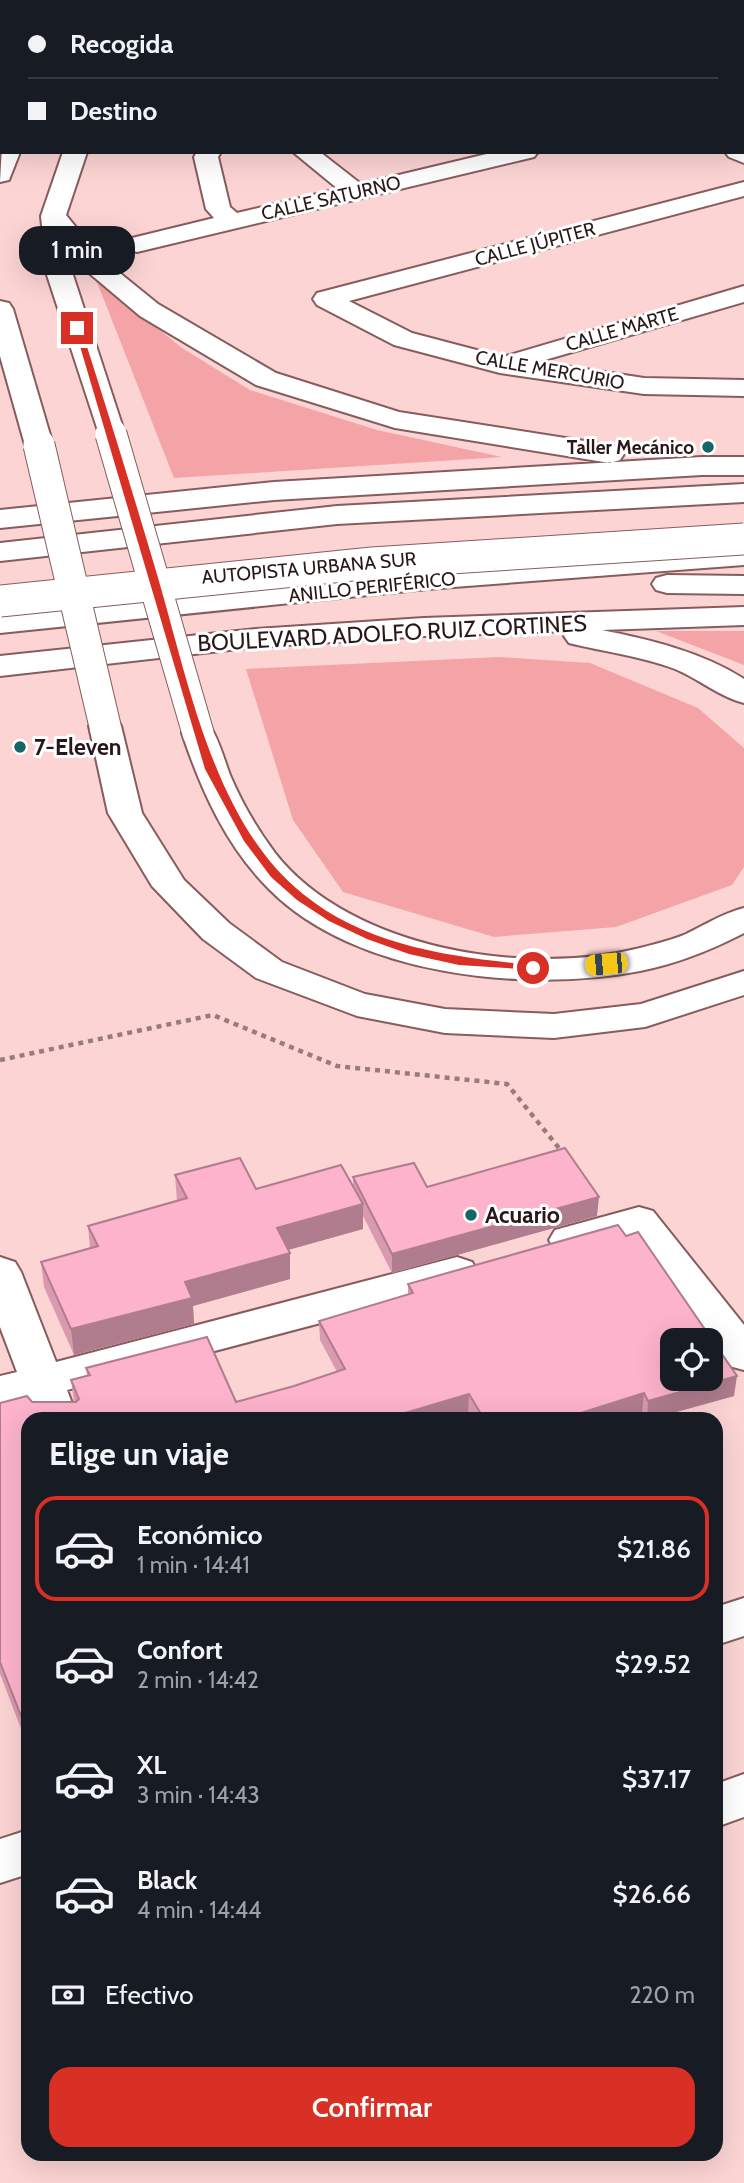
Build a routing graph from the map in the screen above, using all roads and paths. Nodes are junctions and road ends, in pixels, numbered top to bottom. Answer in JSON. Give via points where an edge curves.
{"nodes":[{"id":1,"x":7,"y":154,"type":"edge"},
{"id":2,"x":74,"y":154,"type":"edge"},
{"id":3,"x":208,"y":154,"type":"edge"},
{"id":4,"x":308,"y":154,"type":"edge"},
{"id":5,"x":509,"y":154,"type":"edge"},
{"id":6,"x":0,"y":175,"type":"edge"},
{"id":7,"x":744,"y":189,"type":"edge"},
{"id":8,"x":357,"y":192,"type":"junction"},
{"id":9,"x":53,"y":216,"type":"junction"},
{"id":10,"x":232,"y":222,"type":"junction"},
{"id":11,"x":137,"y":244,"type":"dead end"},
{"id":12,"x":744,"y":294,"type":"edge"},
{"id":13,"x":326,"y":299,"type":"joint"},
{"id":14,"x":0,"y":309,"type":"edge"},
{"id":15,"x":500,"y":365,"type":"junction"},
{"id":16,"x":744,"y":388,"type":"edge"},
{"id":17,"x":702,"y":466,"type":"junction"},
{"id":18,"x":744,"y":467,"type":"edge"},
{"id":19,"x":744,"y":481,"type":"edge"},
{"id":20,"x":744,"y":493,"type":"edge"},
{"id":21,"x":337,"y":515,"type":"junction"},
{"id":22,"x":744,"y":515,"type":"edge"},
{"id":23,"x":0,"y":519,"type":"edge"},
{"id":24,"x":744,"y":538,"type":"edge"},
{"id":25,"x":0,"y":552,"type":"edge"},
{"id":26,"x":744,"y":556,"type":"edge"},
{"id":27,"x":0,"y":576,"type":"edge"},
{"id":28,"x":427,"y":580,"type":"junction"},
{"id":29,"x":744,"y":585,"type":"edge"},
{"id":30,"x":0,"y":601,"type":"edge"},
{"id":31,"x":744,"y":616,"type":"edge"},
{"id":32,"x":0,"y":624,"type":"edge"},
{"id":33,"x":424,"y":627,"type":"junction"},
{"id":34,"x":0,"y":666,"type":"edge"},
{"id":35,"x":744,"y":693,"type":"edge"},
{"id":36,"x":744,"y":919,"type":"edge"},
{"id":37,"x":744,"y":983,"type":"edge"},
{"id":38,"x":0,"y":1060,"type":"edge"},
{"id":39,"x":568,"y":1160,"type":"edge"},
{"id":40,"x":0,"y":1272,"type":"edge"},
{"id":41,"x":744,"y":1355,"type":"edge"},
{"id":42,"x":40,"y":1381,"type":"junction"},
{"id":43,"x":0,"y":1392,"type":"edge"},
{"id":44,"x":54,"y":1412,"type":"edge"},
{"id":45,"x":744,"y":1617,"type":"edge"},
{"id":46,"x":723,"y":1624,"type":"edge"},
{"id":47,"x":21,"y":1854,"type":"edge"},
{"id":48,"x":0,"y":1861,"type":"edge"}],
"edges":[{"from":1,"to":6,"type":"main road"},
{"from":2,"to":9,"type":"main road"},
{"from":3,"to":10,"type":"main road","via":[[218,209]]},
{"from":4,"to":8,"type":"main road"},
{"from":5,"to":8,"type":"main road","name":"CALLE SATURNO"},
{"from":7,"to":13,"type":"main road","name":"CALLE JÚPITER"},
{"from":8,"to":10,"type":"main road","name":"CALLE SATURNO"},
{"from":9,"to":17,"type":"main road","via":[[90,262],[149,310],[266,379],[395,420]]},
{"from":9,"to":36,"type":"main road","bridge":true,"via":[[60,275],[210,769],[248,839],[275,874],[300,898],[370,937],[413,951],[508,968],[606,964],[652,956],[694,943]]},
{"from":10,"to":11,"type":"main road","name":"CALLE SATURNO"},
{"from":12,"to":15,"type":"main road","name":"CALLE MARTE"},
{"from":13,"to":15,"type":"main road","name":"CALLE MERCURIO","via":[[403,338]]},
{"from":14,"to":37,"type":"main road","bridge":true,"via":[[39,445],[125,813],[170,886],[216,931],[282,975],[357,1004],[445,1021],[554,1026],[645,1015]]},
{"from":15,"to":16,"type":"main road","name":"CALLE MERCURIO","via":[[644,386]]},
{"from":17,"to":18,"type":"main road"},
{"from":17,"to":23,"type":"main road","via":[[274,491]]},
{"from":19,"to":21,"type":"main road","via":[[535,492]]},
{"from":20,"to":21,"type":"main road"},
{"from":21,"to":25,"type":"main road"},
{"from":22,"to":27,"type":"main road","name":"AUTOPISTA URBANA SUR","bridge":true,"via":[[340,540]]},
{"from":24,"to":30,"type":"main road","name":"AUTOPISTA URBANA SUR","bridge":true,"via":[[348,564]]},
{"from":26,"to":28,"type":"main road","name":"ANILLO PERIFÉRICO"},
{"from":28,"to":29,"type":"main road"},
{"from":28,"to":32,"type":"main road","name":"ANILLO PERIFÉRICO"},
{"from":31,"to":33,"type":"main road","name":"BOULEVARD ADOLFO RUIZ CORTINES"},
{"from":33,"to":34,"type":"main road","name":"BOULEVARD ADOLFO RUIZ CORTINES","via":[[256,638]]},
{"from":33,"to":35,"type":"main road","via":[[509,627],[593,638],[672,659]]},
{"from":38,"to":39,"type":"path","via":[[213,1015],[337,1066],[507,1084]]},
{"from":40,"to":42,"type":"main road"},
{"from":41,"to":42,"type":"main road","via":[[639,1221]]},
{"from":42,"to":43,"type":"main road"},
{"from":42,"to":44,"type":"main road"},
{"from":45,"to":46,"type":"main road"},
{"from":47,"to":48,"type":"main road"}]}
